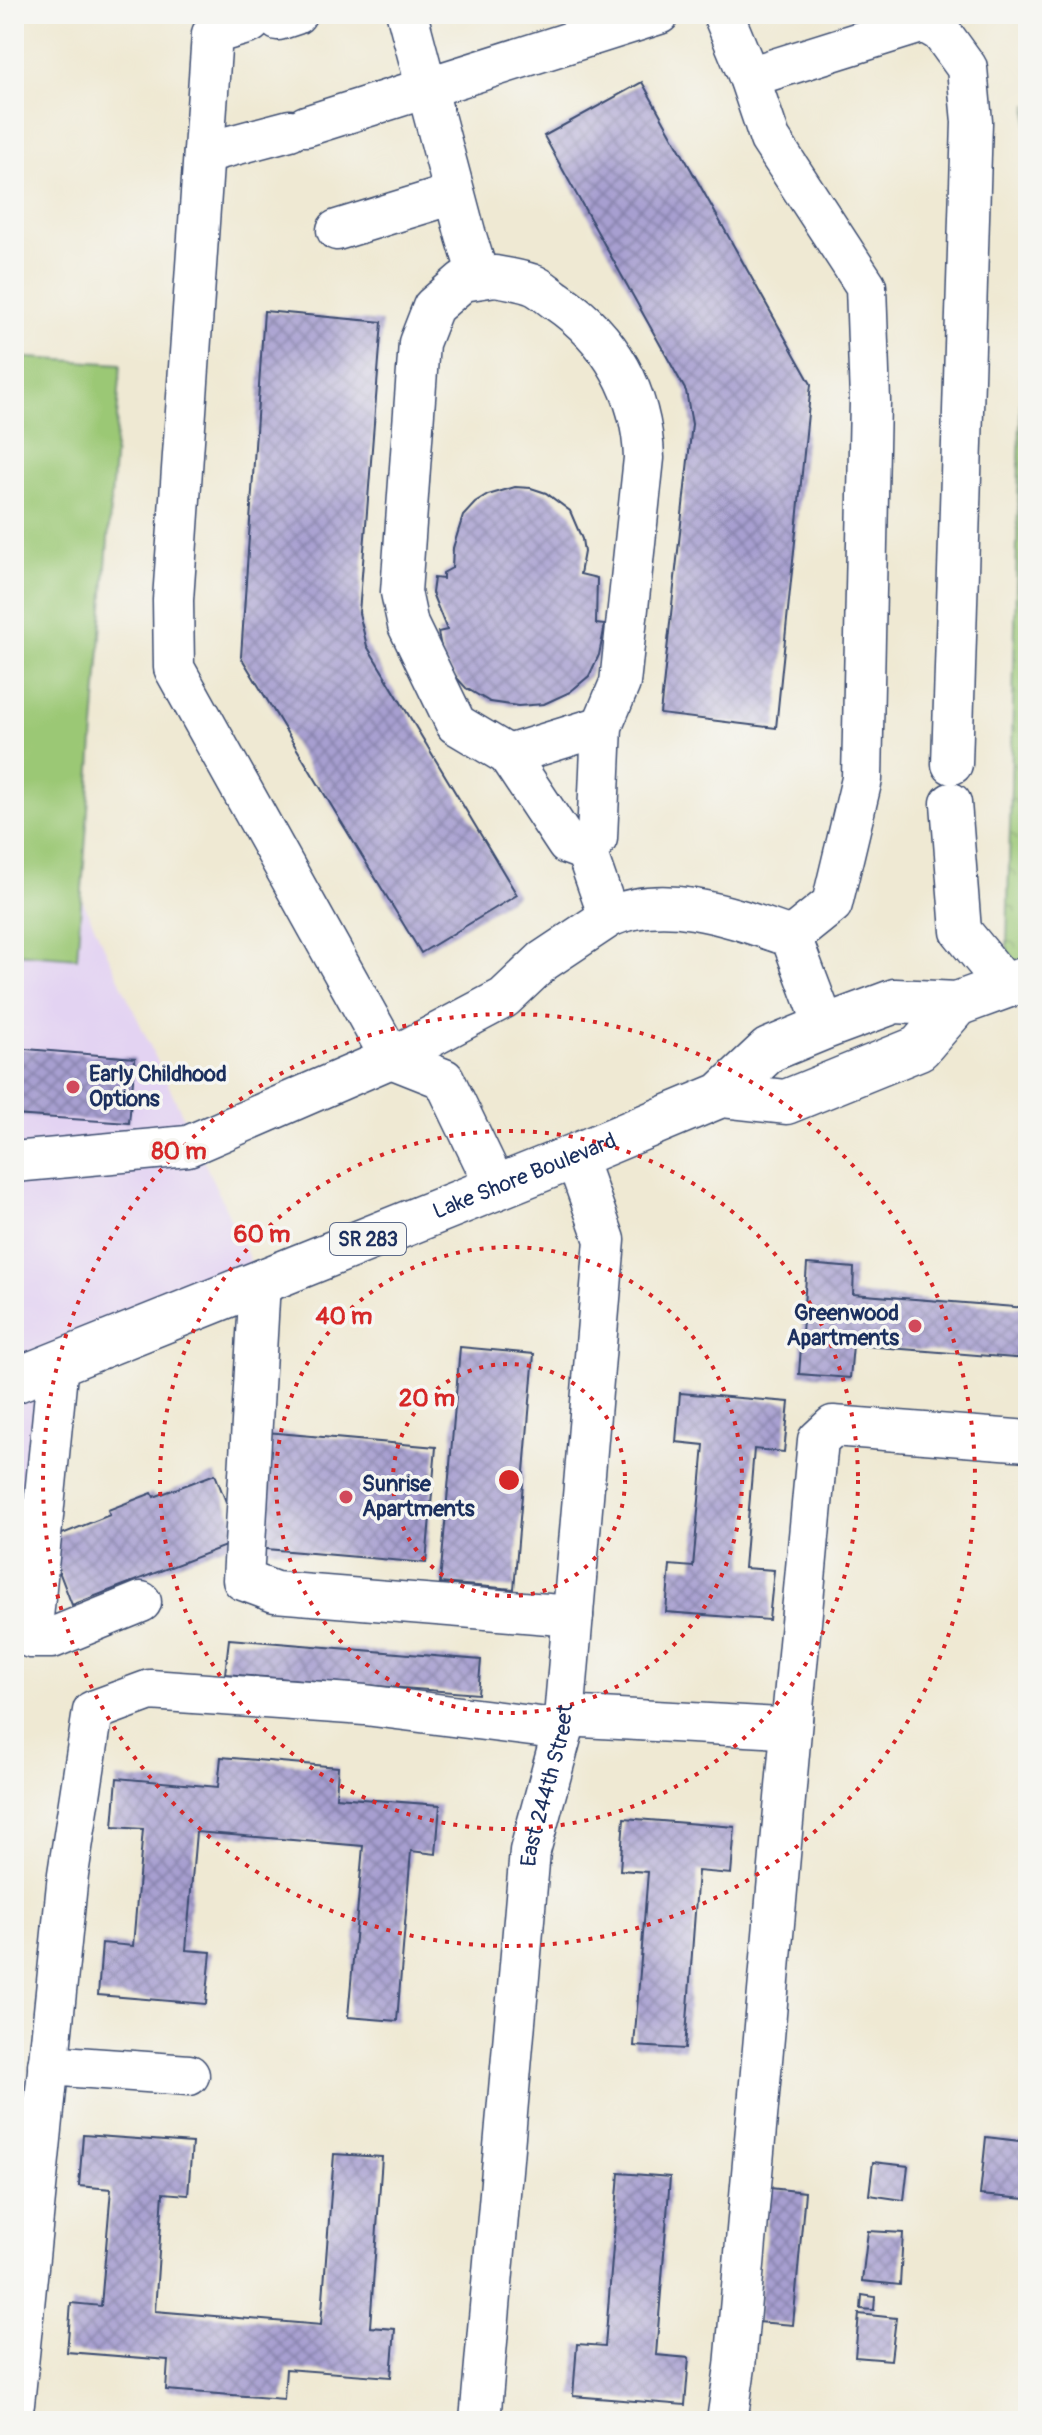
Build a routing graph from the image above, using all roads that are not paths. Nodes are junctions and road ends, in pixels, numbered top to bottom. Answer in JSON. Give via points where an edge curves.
{"nodes":[{"id":1,"x":407,"y":14,"type":"edge"},
{"id":2,"x":659,"y":14,"type":"edge"},
{"id":3,"x":723,"y":14,"type":"edge"},
{"id":4,"x":275,"y":19,"type":"edge"},
{"id":5,"x":890,"y":23,"type":"edge"},
{"id":6,"x":749,"y":77,"type":"junction"},
{"id":7,"x":427,"y":89,"type":"junction"},
{"id":8,"x":204,"y":153,"type":"junction"},
{"id":9,"x":454,"y":194,"type":"junction"},
{"id":10,"x":337,"y":230,"type":"dead end"},
{"id":11,"x":479,"y":278,"type":"junction"},
{"id":12,"x":602,"y":726,"type":"junction"},
{"id":13,"x":508,"y":755,"type":"junction"},
{"id":14,"x":586,"y":851,"type":"junction"},
{"id":15,"x":609,"y":917,"type":"junction"},
{"id":16,"x":791,"y":937,"type":"junction"},
{"id":17,"x":1017,"y":982,"type":"edge"},
{"id":18,"x":957,"y":1004,"type":"junction"},
{"id":19,"x":825,"y":1027,"type":"junction"},
{"id":20,"x":391,"y":1058,"type":"junction"},
{"id":21,"x":721,"y":1095,"type":"junction"},
{"id":22,"x":575,"y":1156,"type":"junction"},
{"id":23,"x":14,"y":1162,"type":"edge"},
{"id":24,"x":496,"y":1187,"type":"junction"},
{"id":25,"x":260,"y":1282,"type":"junction"},
{"id":26,"x":58,"y":1363,"type":"junction"},
{"id":27,"x":14,"y":1381,"type":"edge"},
{"id":28,"x":1028,"y":1441,"type":"edge"},
{"id":29,"x":31,"y":1460,"type":"edge"},
{"id":30,"x":14,"y":1562,"type":"edge"},
{"id":31,"x":14,"y":1576,"type":"edge"},
{"id":32,"x":141,"y":1602,"type":"dead end"},
{"id":33,"x":573,"y":1616,"type":"junction"},
{"id":34,"x":792,"y":1719,"type":"junction"},
{"id":35,"x":564,"y":1723,"type":"junction"},
{"id":36,"x":48,"y":2065,"type":"junction"},
{"id":37,"x":189,"y":2075,"type":"dead end"},
{"id":38,"x":14,"y":2404,"type":"edge"},
{"id":39,"x":480,"y":2421,"type":"edge"},
{"id":40,"x":727,"y":2421,"type":"edge"}],
"edges":[{"from":1,"to":7,"type":"street"},
{"from":2,"to":7,"type":"street"},
{"from":3,"to":6,"type":"street"},
{"from":4,"to":8,"type":"street","via":[[212,34]]},
{"from":5,"to":6,"type":"street"},
{"from":5,"to":17,"type":"street","via":[[924,22],[941,32],[967,68],[972,122],[952,784],[961,931]]},
{"from":6,"to":16,"type":"street","via":[[770,139],[866,286],[870,401],[862,779],[832,904]]},
{"from":7,"to":8,"type":"street"},
{"from":7,"to":9,"type":"street"},
{"from":8,"to":20,"type":"street","via":[[173,600],[174,668]]},
{"from":9,"to":10,"type":"street"},
{"from":9,"to":11,"type":"street"},
{"from":11,"to":12,"type":"street","via":[[533,284],[572,311],[606,345],[635,401],[644,458],[620,683]]},
{"from":11,"to":13,"type":"street","via":[[463,281],[433,307],[419,343],[401,592],[408,625],[456,724]]},
{"from":12,"to":13,"type":"street"},
{"from":12,"to":14,"type":"street","via":[[597,838]]},
{"from":13,"to":14,"type":"street","via":[[567,844]]},
{"from":14,"to":15,"type":"street"},
{"from":15,"to":16,"type":"street","via":[[629,908],[679,907],[729,916]]},
{"from":15,"to":20,"type":"street","via":[[543,961],[504,998]]},
{"from":16,"to":19,"type":"street"},
{"from":17,"to":18,"type":"main road","name":"Lake Shore Boulevard","number":"SR 283"},
{"from":18,"to":19,"type":"main road","name":"Lake Shore Boulevard","number":"SR 283","via":[[895,1001]]},
{"from":18,"to":21,"type":"main road","name":"Lake Shore Boulevard","number":"SR 283","via":[[919,1048],[786,1102]]},
{"from":19,"to":21,"type":"main road","name":"Lake Shore Boulevard","number":"SR 283","via":[[769,1050]]},
{"from":20,"to":23,"type":"street","via":[[188,1146]]},
{"from":20,"to":24,"type":"street","via":[[444,1079]]},
{"from":21,"to":22,"type":"main road","name":"Lake Shore Boulevard","number":"SR 283"},
{"from":22,"to":24,"type":"main road","name":"Lake Shore Boulevard","number":"SR 283"},
{"from":22,"to":33,"type":"street","name":"East 244th Street","via":[[605,1240]]},
{"from":24,"to":25,"type":"main road","name":"Lake Shore Boulevard","number":"SR 283"},
{"from":25,"to":26,"type":"main road","name":"Lake Shore Boulevard","number":"SR 283"},
{"from":25,"to":33,"type":"street","via":[[243,1580],[275,1592]]},
{"from":26,"to":27,"type":"main road","name":"Lake Shore Boulevard","number":"SR 283"},
{"from":26,"to":29,"type":"street"},
{"from":28,"to":34,"type":"street","via":[[833,1426],[818,1440]]},
{"from":29,"to":32,"type":"street","via":[[31,1638],[52,1638]]},
{"from":30,"to":31,"type":"street"},
{"from":33,"to":35,"type":"street","name":"East 244th Street"},
{"from":34,"to":35,"type":"street","via":[[781,1728]]},
{"from":34,"to":40,"type":"street"},
{"from":35,"to":36,"type":"street","via":[[150,1690],[93,1711],[68,1874]]},
{"from":35,"to":39,"type":"street","name":"East 244th Street","via":[[530,1851]]},
{"from":36,"to":37,"type":"street"},
{"from":36,"to":38,"type":"street"}]}
